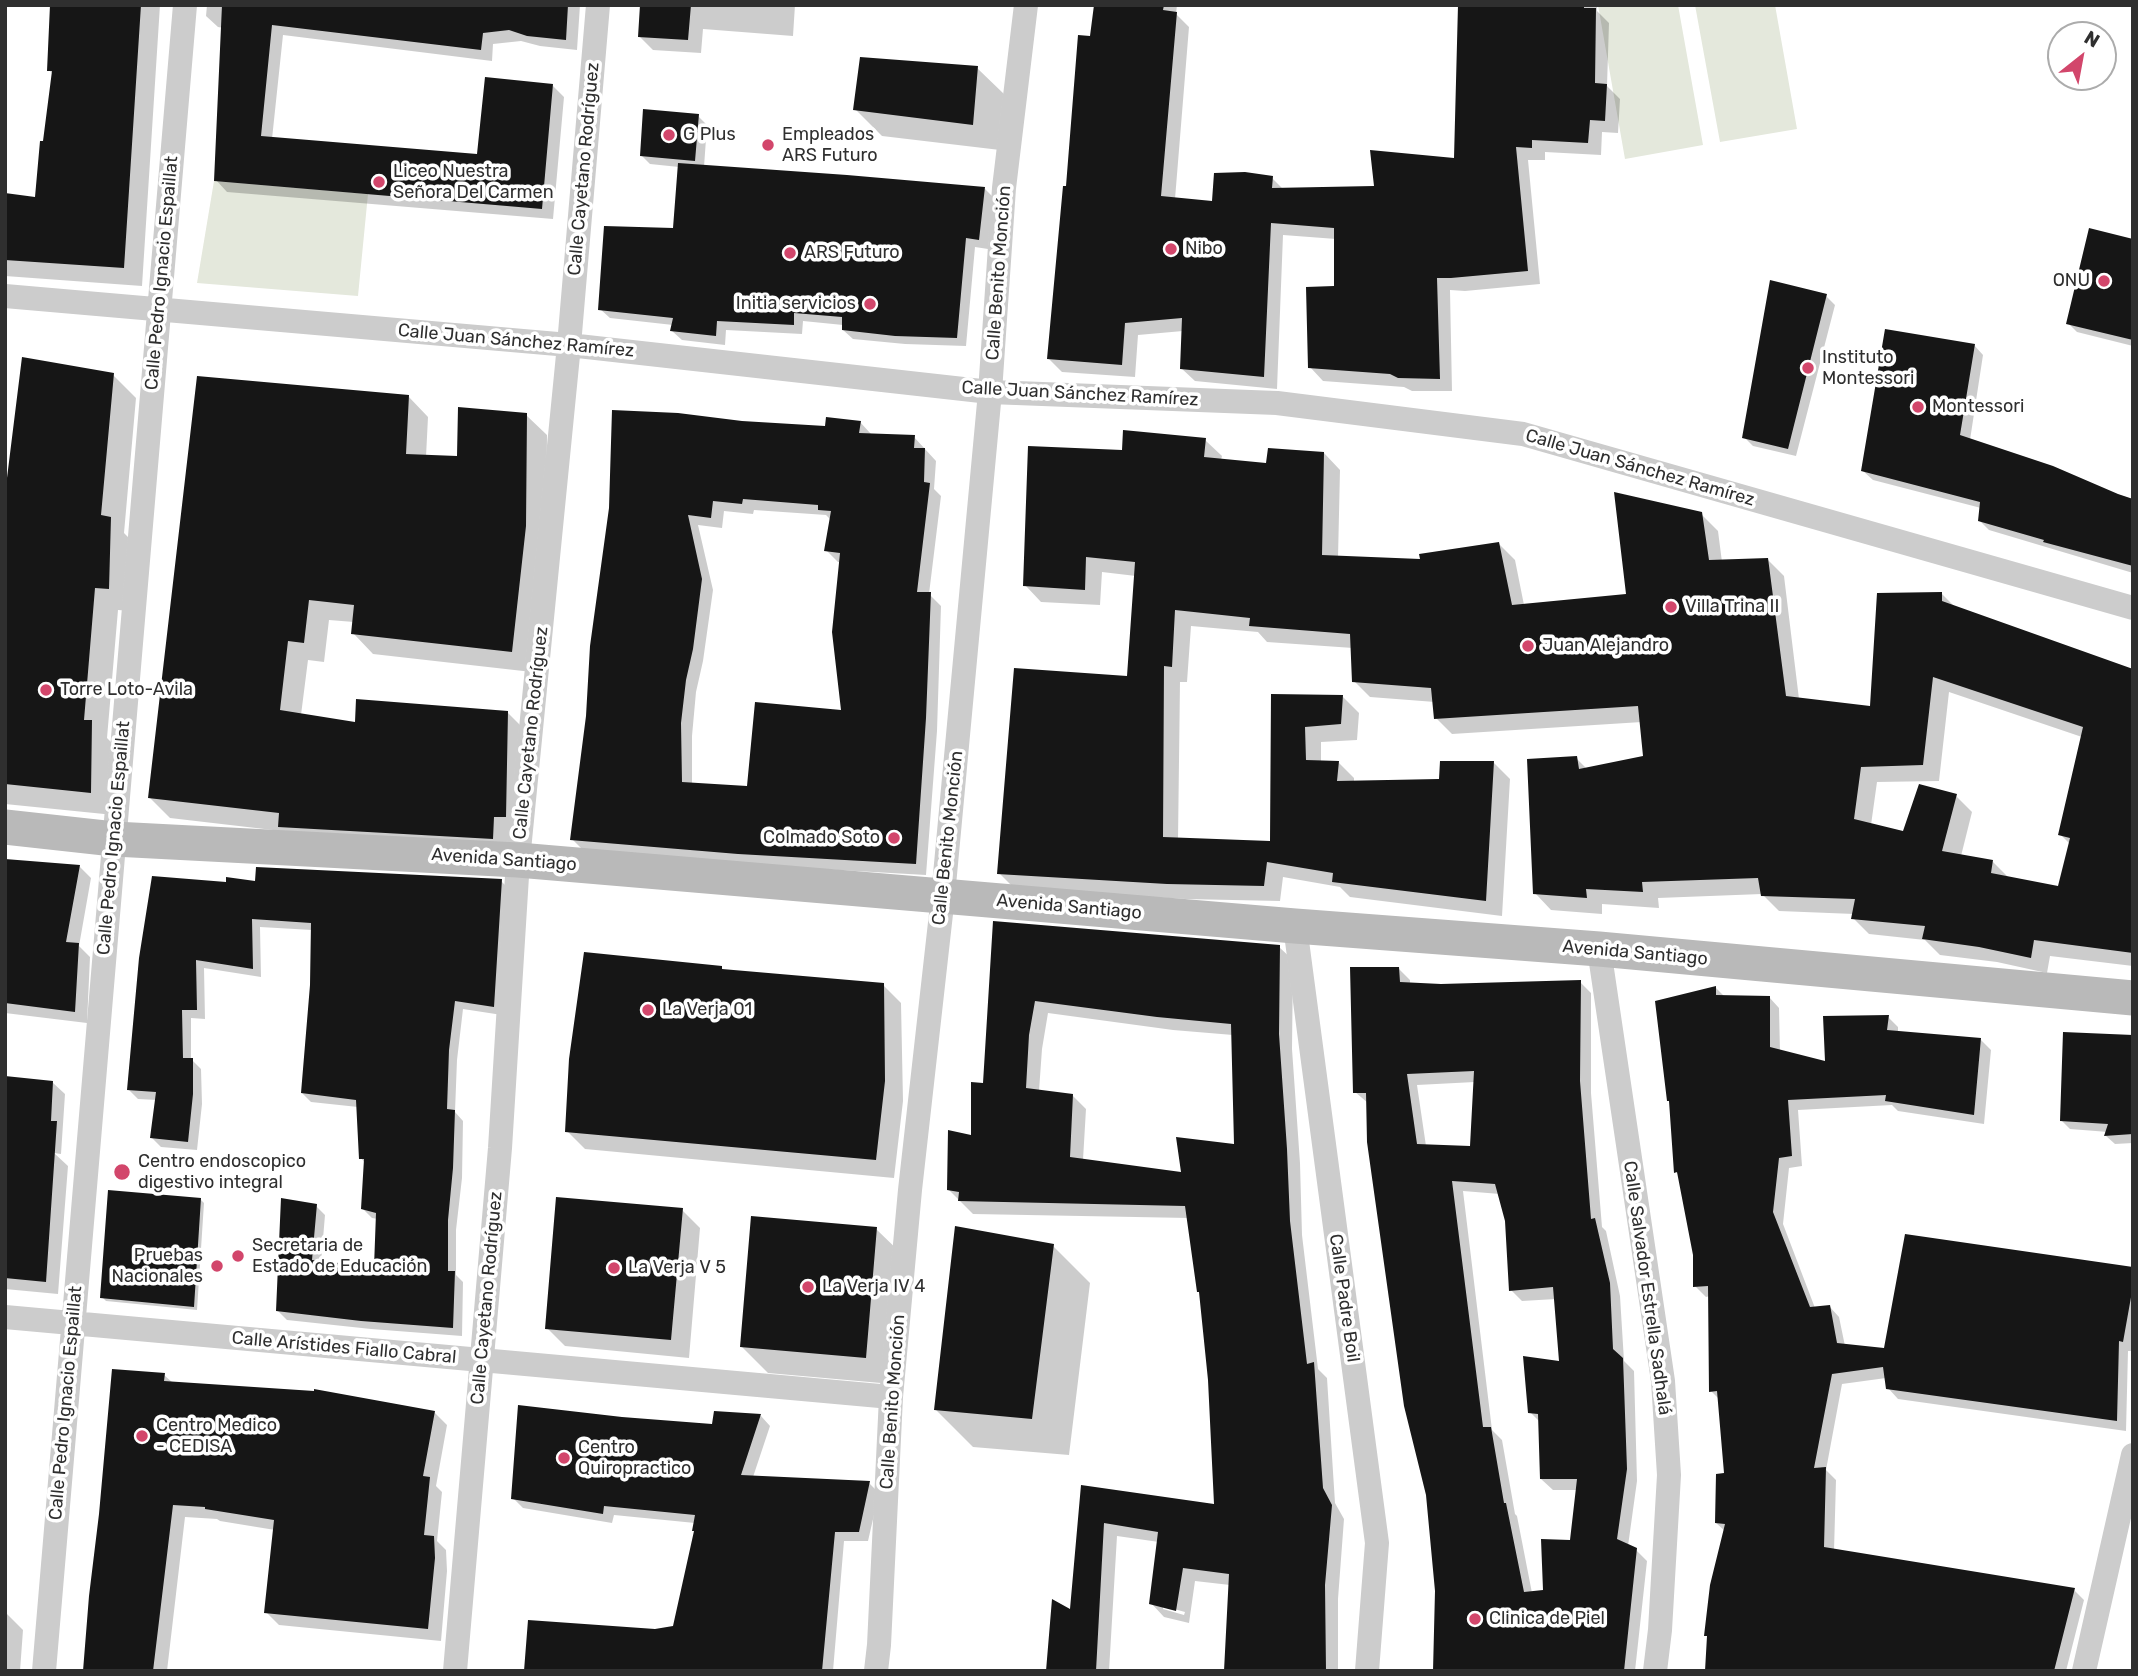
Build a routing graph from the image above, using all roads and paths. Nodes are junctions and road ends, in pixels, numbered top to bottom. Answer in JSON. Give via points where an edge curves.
{"nodes":[{"id":1,"x":185,"y":5,"type":"edge"},
{"id":2,"x":598,"y":5,"type":"edge"},
{"id":3,"x":1026,"y":5,"type":"edge"},
{"id":4,"x":5,"y":296,"type":"edge"},
{"id":5,"x":159,"y":308,"type":"junction"},
{"id":6,"x":569,"y":345,"type":"junction"},
{"id":7,"x":990,"y":392,"type":"junction"},
{"id":8,"x":2133,"y":608,"type":"edge"},
{"id":9,"x":5,"y":827,"type":"edge"},
{"id":10,"x":114,"y":839,"type":"junction"},
{"id":11,"x":518,"y":860,"type":"junction"},
{"id":12,"x":943,"y":896,"type":"junction"},
{"id":13,"x":1294,"y":926,"type":"junction"},
{"id":14,"x":1599,"y":949,"type":"junction"},
{"id":15,"x":2133,"y":998,"type":"edge"},
{"id":16,"x":5,"y":1317,"type":"edge"},
{"id":17,"x":73,"y":1324,"type":"junction"},
{"id":18,"x":481,"y":1360,"type":"junction"},
{"id":19,"x":891,"y":1397,"type":"junction"},
{"id":20,"x":2133,"y":1455,"type":"edge"},
{"id":21,"x":2126,"y":1514,"type":"edge"},
{"id":22,"x":44,"y":1671,"type":"edge"},
{"id":23,"x":455,"y":1671,"type":"edge"},
{"id":24,"x":876,"y":1671,"type":"edge"},
{"id":25,"x":1367,"y":1671,"type":"edge"},
{"id":26,"x":1655,"y":1671,"type":"edge"},
{"id":27,"x":2084,"y":1671,"type":"edge"}],
"edges":[{"from":1,"to":5,"type":"street","name":"Calle Pedro Ignacio Espaillat"},
{"from":2,"to":6,"type":"street","name":"Calle Cayetano Rodríguez"},
{"from":3,"to":7,"type":"street","name":"Calle Benito Monción","via":[[1004,188]]},
{"from":4,"to":5,"type":"street","name":"Calle Juan Sánchez Ramírez"},
{"from":5,"to":6,"type":"street","name":"Calle Juan Sánchez Ramírez"},
{"from":5,"to":10,"type":"street","name":"Calle Pedro Ignacio Espaillat"},
{"from":6,"to":7,"type":"street","name":"Calle Juan Sánchez Ramírez"},
{"from":6,"to":11,"type":"street","name":"Calle Cayetano Rodríguez"},
{"from":7,"to":8,"type":"street","name":"Calle Juan Sánchez Ramírez","via":[[1277,404],[1523,434]]},
{"from":7,"to":12,"type":"street","name":"Calle Benito Monción"},
{"from":9,"to":10,"type":"main road","name":"Avenida Santiago"},
{"from":10,"to":11,"type":"main road","name":"Avenida Santiago"},
{"from":10,"to":17,"type":"street","name":"Calle Pedro Ignacio Espaillat"},
{"from":11,"to":12,"type":"main road","name":"Avenida Santiago"},
{"from":11,"to":18,"type":"street","name":"Calle Cayetano Rodríguez"},
{"from":12,"to":13,"type":"main road","name":"Avenida Santiago"},
{"from":12,"to":19,"type":"street","name":"Calle Benito Monción"},
{"from":13,"to":14,"type":"main road","name":"Avenida Santiago"},
{"from":13,"to":25,"type":"street","name":"Calle Padre Boil","via":[[1377,1543]]},
{"from":14,"to":15,"type":"main road","name":"Avenida Santiago"},
{"from":14,"to":26,"type":"street","name":"Calle Salvador Estrella Sadhalá","via":[[1663,1381],[1669,1475]]},
{"from":16,"to":17,"type":"street","name":"Calle Arístides Fiallo Cabral"},
{"from":17,"to":18,"type":"street","name":"Calle Arístides Fiallo Cabral"},
{"from":17,"to":22,"type":"street","name":"Calle Pedro Ignacio Espaillat"},
{"from":18,"to":19,"type":"street","name":"Calle Arístides Fiallo Cabral"},
{"from":18,"to":23,"type":"street","name":"Calle Cayetano Rodríguez"},
{"from":19,"to":24,"type":"street","name":"Calle Benito Monción"},
{"from":20,"to":21,"type":"street"},
{"from":21,"to":27,"type":"street"}]}
